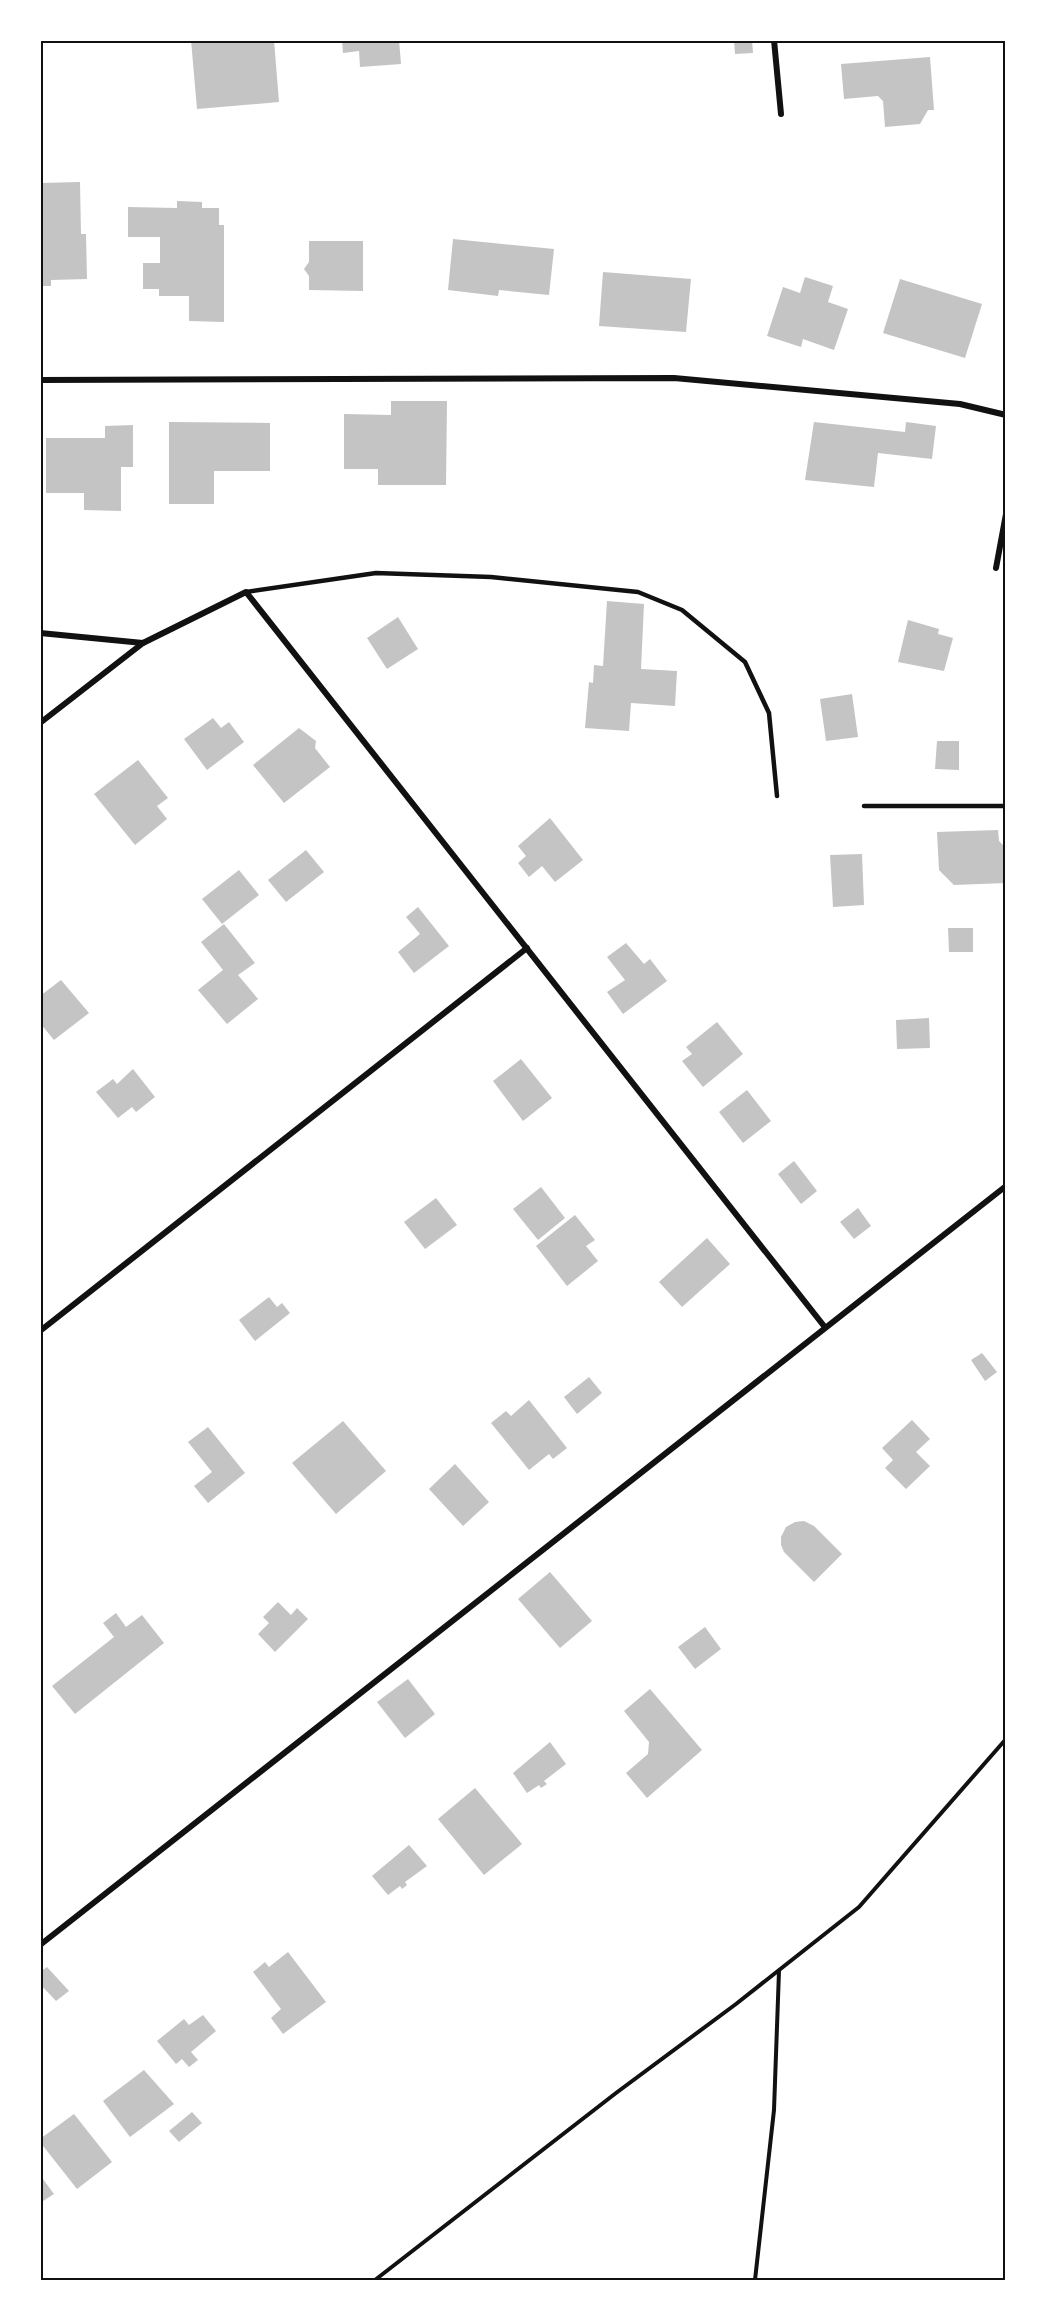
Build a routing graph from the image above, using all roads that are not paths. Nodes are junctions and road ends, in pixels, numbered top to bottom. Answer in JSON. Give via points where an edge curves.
{"nodes":[{"id":1,"x":774,"y":40,"type":"edge"},
{"id":2,"x":781,"y":114,"type":"dead end"},
{"id":3,"x":40,"y":380,"type":"edge"},
{"id":4,"x":1005,"y":415,"type":"edge"},
{"id":5,"x":1005,"y":514,"type":"edge"},
{"id":6,"x":996,"y":568,"type":"dead end"},
{"id":7,"x":246,"y":592,"type":"junction"},
{"id":8,"x":40,"y":633,"type":"edge"},
{"id":9,"x":143,"y":643,"type":"junction"},
{"id":10,"x":40,"y":723,"type":"edge"},
{"id":11,"x":777,"y":796,"type":"dead end"},
{"id":12,"x":864,"y":806,"type":"dead end"},
{"id":13,"x":1005,"y":806,"type":"edge"},
{"id":14,"x":527,"y":948,"type":"junction"},
{"id":15,"x":1005,"y":1186,"type":"edge"},
{"id":16,"x":824,"y":1326,"type":"junction"},
{"id":17,"x":40,"y":1331,"type":"edge"},
{"id":18,"x":40,"y":1945,"type":"edge"}],
"edges":[{"from":1,"to":2,"type":"street"},
{"from":3,"to":4,"type":"street","via":[[674,378],[960,404]]},
{"from":5,"to":6,"type":"street"},
{"from":7,"to":9,"type":"street"},
{"from":7,"to":11,"type":"lane","via":[[376,573],[491,577],[638,592],[682,610],[745,662],[769,713]]},
{"from":7,"to":14,"type":"street"},
{"from":8,"to":9,"type":"street"},
{"from":9,"to":10,"type":"street"},
{"from":12,"to":13,"type":"lane"},
{"from":14,"to":16,"type":"street"},
{"from":14,"to":17,"type":"street"},
{"from":15,"to":16,"type":"street"},
{"from":16,"to":18,"type":"street"}]}
